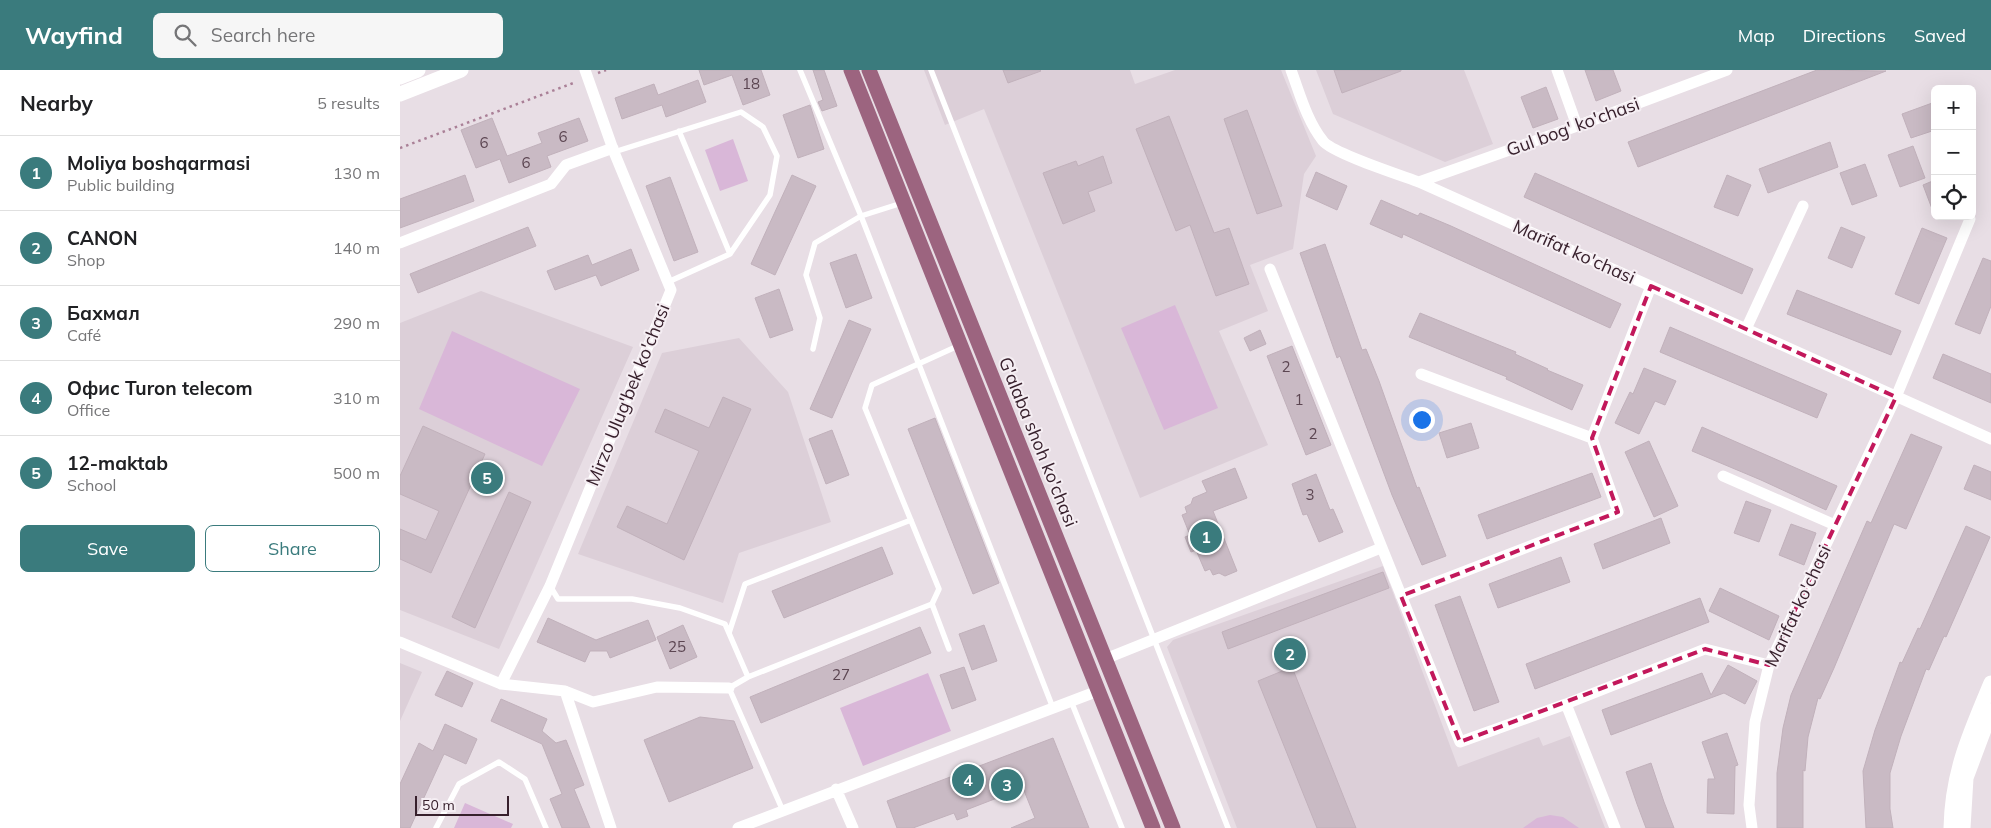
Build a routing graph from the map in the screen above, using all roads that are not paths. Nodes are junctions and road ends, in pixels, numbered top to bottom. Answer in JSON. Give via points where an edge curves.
{"nodes":[{"id":1,"x":418,"y":70,"type":"edge"},
{"id":2,"x":461,"y":70,"type":"edge"},
{"id":3,"x":800,"y":70,"type":"edge"},
{"id":4,"x":851,"y":70,"type":"edge"},
{"id":5,"x":869,"y":70,"type":"edge"},
{"id":6,"x":931,"y":70,"type":"edge"},
{"id":7,"x":1291,"y":70,"type":"edge"},
{"id":8,"x":1557,"y":70,"type":"edge"},
{"id":9,"x":1727,"y":70,"type":"edge"},
{"id":10,"x":586,"y":74,"type":"edge"},
{"id":11,"x":400,"y":77,"type":"edge"},
{"id":12,"x":400,"y":94,"type":"edge"},
{"id":13,"x":1577,"y":126,"type":"junction"},
{"id":14,"x":679,"y":131,"type":"junction"},
{"id":15,"x":614,"y":150,"type":"junction"},
{"id":16,"x":1419,"y":182,"type":"junction"},
{"id":17,"x":904,"y":202,"type":"junction"},
{"id":18,"x":1803,"y":206,"type":"dead end"},
{"id":19,"x":861,"y":216,"type":"junction"},
{"id":20,"x":1970,"y":220,"type":"edge"},
{"id":21,"x":400,"y":243,"type":"edge"},
{"id":22,"x":730,"y":254,"type":"junction"},
{"id":23,"x":1270,"y":269,"type":"dead end"},
{"id":24,"x":668,"y":282,"type":"junction"},
{"id":25,"x":1651,"y":286,"type":"junction"},
{"id":26,"x":1746,"y":329,"type":"junction"},
{"id":27,"x":961,"y":345,"type":"junction"},
{"id":28,"x":813,"y":349,"type":"dead end"},
{"id":29,"x":919,"y":364,"type":"junction"},
{"id":30,"x":1421,"y":374,"type":"dead end"},
{"id":31,"x":1896,"y":397,"type":"junction"},
{"id":32,"x":1592,"y":438,"type":"junction"},
{"id":33,"x":1991,"y":439,"type":"edge"},
{"id":34,"x":1723,"y":476,"type":"dead end"},
{"id":35,"x":910,"y":520,"type":"junction"},
{"id":36,"x":1835,"y":525,"type":"junction"},
{"id":37,"x":1381,"y":548,"type":"junction"},
{"id":38,"x":550,"y":586,"type":"junction"},
{"id":39,"x":1401,"y":596,"type":"junction"},
{"id":40,"x":932,"y":604,"type":"junction"},
{"id":41,"x":729,"y":634,"type":"junction"},
{"id":42,"x":1153,"y":639,"type":"junction"},
{"id":43,"x":400,"y":642,"type":"edge"},
{"id":44,"x":949,"y":649,"type":"dead end"},
{"id":45,"x":1105,"y":659,"type":"junction"},
{"id":46,"x":1769,"y":665,"type":"junction"},
{"id":47,"x":748,"y":677,"type":"junction"},
{"id":48,"x":1991,"y":683,"type":"edge"},
{"id":49,"x":501,"y":684,"type":"junction"},
{"id":50,"x":729,"y":688,"type":"junction"},
{"id":51,"x":565,"y":691,"type":"junction"},
{"id":52,"x":1098,"y":691,"type":"junction"},
{"id":53,"x":1071,"y":701,"type":"junction"},
{"id":54,"x":1566,"y":704,"type":"junction"},
{"id":55,"x":1053,"y":708,"type":"junction"},
{"id":56,"x":1991,"y":711,"type":"edge"},
{"id":57,"x":836,"y":789,"type":"junction"},
{"id":58,"x":783,"y":811,"type":"junction"},
{"id":59,"x":436,"y":828,"type":"edge"},
{"id":60,"x":546,"y":828,"type":"edge"},
{"id":61,"x":611,"y":828,"type":"edge"},
{"id":62,"x":738,"y":828,"type":"edge"},
{"id":63,"x":853,"y":828,"type":"edge"},
{"id":64,"x":1122,"y":828,"type":"edge"},
{"id":65,"x":1153,"y":828,"type":"edge"},
{"id":66,"x":1173,"y":828,"type":"edge"},
{"id":67,"x":1228,"y":828,"type":"edge"},
{"id":68,"x":1615,"y":828,"type":"edge"},
{"id":69,"x":1752,"y":828,"type":"edge"},
{"id":70,"x":1951,"y":828,"type":"edge"},
{"id":71,"x":1963,"y":828,"type":"edge"}],
"edges":[{"from":1,"to":11,"type":"main road"},
{"from":2,"to":12,"type":"main road"},
{"from":3,"to":19,"type":"lane"},
{"from":4,"to":17,"type":"main road","name":"G'alaba shoh ko'chasi"},
{"from":5,"to":45,"type":"main road","name":"G'alaba shoh ko'chasi"},
{"from":6,"to":42,"type":"lane"},
{"from":7,"to":16,"type":"street","name":"Marifat ko'chasi","via":[[1308,116],[1324,142]]},
{"from":8,"to":13,"type":"street"},
{"from":9,"to":13,"type":"street","name":"Gul bog' ko'chasi"},
{"from":10,"to":15,"type":"street","name":"Mirzo Ulug'bek ko'chasi"},
{"from":13,"to":16,"type":"street","name":"Gul bog' ko'chasi"},
{"from":14,"to":15,"type":"lane"},
{"from":14,"to":22,"type":"lane"},
{"from":14,"to":22,"type":"lane","via":[[741,112],[763,127],[777,156],[770,195]]},
{"from":15,"to":21,"type":"street","via":[[566,165],[551,184]]},
{"from":15,"to":24,"type":"street","name":"Mirzo Ulug'bek ko'chasi"},
{"from":16,"to":25,"type":"street","name":"Marifat ko'chasi"},
{"from":17,"to":19,"type":"lane"},
{"from":17,"to":27,"type":"main road","name":"G'alaba shoh ko'chasi"},
{"from":18,"to":26,"type":"street"},
{"from":19,"to":28,"type":"lane","via":[[815,243],[806,275],[820,318]]},
{"from":19,"to":29,"type":"lane"},
{"from":20,"to":31,"type":"street","name":"Marifat ko'chasi"},
{"from":22,"to":24,"type":"lane"},
{"from":23,"to":37,"type":"street"},
{"from":24,"to":38,"type":"street","name":"Mirzo Ulug'bek ko'chasi","via":[[671,290]]},
{"from":25,"to":26,"type":"street","name":"Marifat ko'chasi"},
{"from":25,"to":32,"type":"street"},
{"from":26,"to":31,"type":"street","name":"Marifat ko'chasi"},
{"from":27,"to":29,"type":"lane"},
{"from":27,"to":52,"type":"main road","name":"G'alaba shoh ko'chasi"},
{"from":29,"to":35,"type":"lane","via":[[872,385],[864,408]]},
{"from":29,"to":55,"type":"lane"},
{"from":30,"to":32,"type":"street"},
{"from":31,"to":33,"type":"street","name":"Marifat ko'chasi"},
{"from":31,"to":36,"type":"street","name":"Marifat ko'chasi"},
{"from":32,"to":39,"type":"street","via":[[1618,512]]},
{"from":34,"to":36,"type":"street"},
{"from":35,"to":40,"type":"lane","via":[[939,589]]},
{"from":35,"to":41,"type":"lane","via":[[744,584]]},
{"from":36,"to":46,"type":"street","name":"Marifat ko'chasi"},
{"from":37,"to":39,"type":"street"},
{"from":37,"to":42,"type":"street"},
{"from":38,"to":41,"type":"lane","via":[[558,599],[632,599],[680,608],[725,624]]},
{"from":38,"to":49,"type":"street","name":"Mirzo Ulug'bek ko'chasi"},
{"from":39,"to":54,"type":"street","via":[[1460,742]]},
{"from":40,"to":44,"type":"lane"},
{"from":40,"to":47,"type":"lane"},
{"from":41,"to":47,"type":"lane"},
{"from":42,"to":45,"type":"street"},
{"from":42,"to":67,"type":"lane"},
{"from":43,"to":49,"type":"street"},
{"from":45,"to":66,"type":"main road","name":"G'alaba shoh ko'chasi"},
{"from":46,"to":54,"type":"street","via":[[1705,649]]},
{"from":46,"to":69,"type":"street","name":"Marifat ko'chasi","via":[[1755,722],[1749,805]]},
{"from":47,"to":50,"type":"lane"},
{"from":48,"to":70,"type":"main road","via":[[1959,763]]},
{"from":49,"to":51,"type":"street"},
{"from":50,"to":51,"type":"street","via":[[657,687],[593,702]]},
{"from":50,"to":58,"type":"lane"},
{"from":51,"to":61,"type":"street"},
{"from":52,"to":53,"type":"street"},
{"from":52,"to":65,"type":"main road","name":"G'alaba shoh ko'chasi"},
{"from":53,"to":55,"type":"street"},
{"from":53,"to":64,"type":"lane"},
{"from":54,"to":68,"type":"street"},
{"from":55,"to":57,"type":"street"},
{"from":56,"to":71,"type":"main road","via":[[1966,778]]},
{"from":57,"to":58,"type":"street"},
{"from":57,"to":63,"type":"street"},
{"from":58,"to":62,"type":"street"},
{"from":59,"to":60,"type":"lane","via":[[459,784],[499,762],[525,779]]}]}
